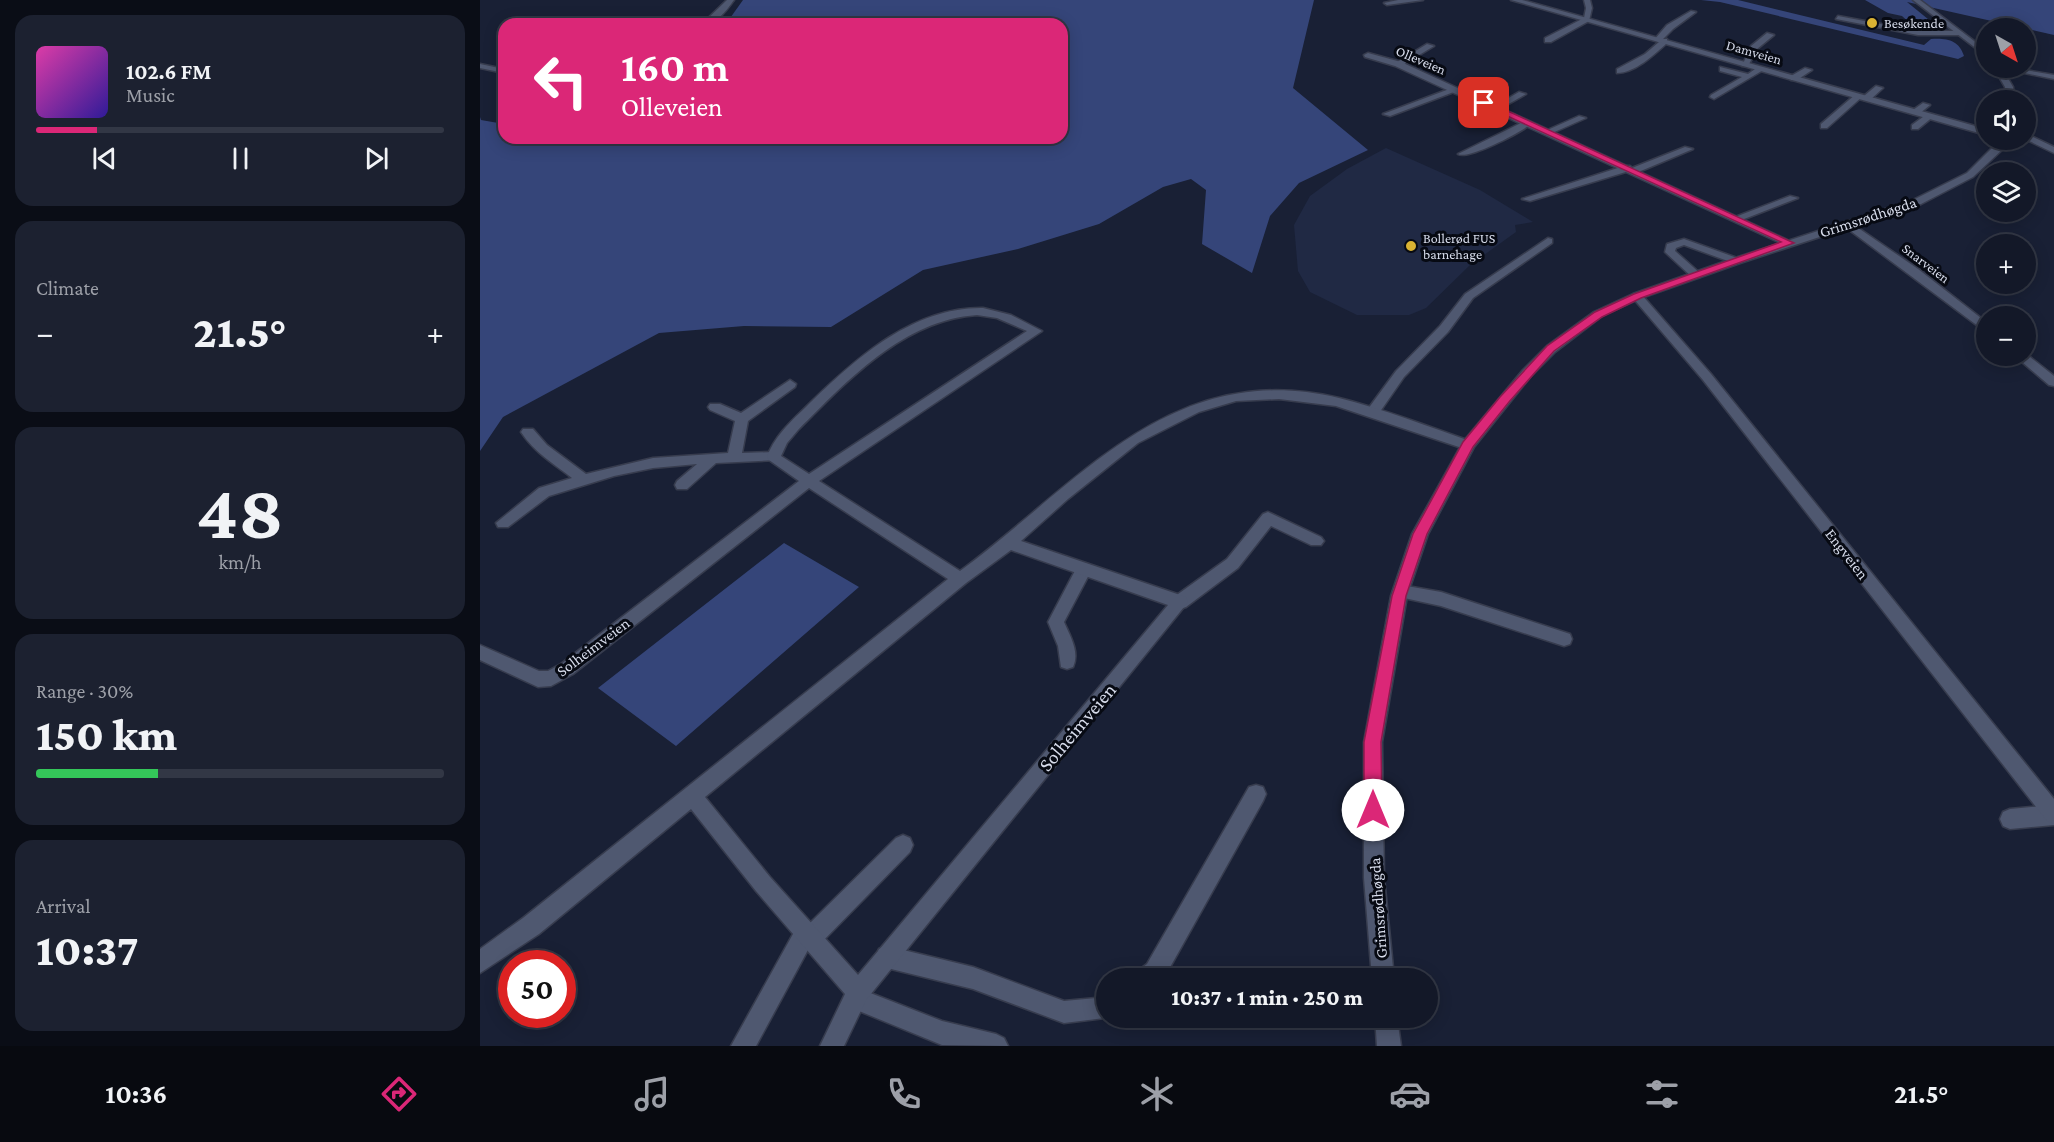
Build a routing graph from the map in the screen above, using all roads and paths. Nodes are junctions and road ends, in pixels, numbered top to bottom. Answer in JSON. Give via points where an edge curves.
{"nodes":[{"id":1,"x":731,"y":0,"type":"edge"},
{"id":2,"x":1420,"y":0,"type":"edge"},
{"id":3,"x":1514,"y":0,"type":"edge"},
{"id":4,"x":1587,"y":0,"type":"edge"},
{"id":5,"x":1916,"y":0,"type":"edge"},
{"id":6,"x":1387,"y":3,"type":"dead end"},
{"id":7,"x":1693,"y":12,"type":"dead end"},
{"id":8,"x":714,"y":18,"type":"edge"},
{"id":9,"x":1838,"y":18,"type":"dead end"},
{"id":10,"x":1585,"y":20,"type":"junction"},
{"id":11,"x":1959,"y":33,"type":"junction"},
{"id":12,"x":1770,"y":35,"type":"dead end"},
{"id":13,"x":1548,"y":40,"type":"dead end"},
{"id":14,"x":1661,"y":40,"type":"junction"},
{"id":15,"x":1430,"y":46,"type":"dead end"},
{"id":16,"x":1976,"y":46,"type":"edge"},
{"id":17,"x":1368,"y":55,"type":"dead end"},
{"id":18,"x":1398,"y":64,"type":"junction"},
{"id":19,"x":1745,"y":64,"type":"junction"},
{"id":20,"x":480,"y":66,"type":"edge"},
{"id":21,"x":1723,"y":69,"type":"dead end"},
{"id":22,"x":1761,"y":69,"type":"junction"},
{"id":23,"x":498,"y":70,"type":"edge"},
{"id":24,"x":1808,"y":70,"type":"dead end"},
{"id":25,"x":1620,"y":72,"type":"dead end"},
{"id":26,"x":2036,"y":74,"type":"edge"},
{"id":27,"x":1747,"y":76,"type":"junction"},
{"id":28,"x":2054,"y":77,"type":"edge"},
{"id":29,"x":1794,"y":78,"type":"junction"},
{"id":30,"x":1503,"y":84,"type":"dead end"},
{"id":31,"x":1878,"y":88,"type":"dead end"},
{"id":32,"x":1455,"y":90,"type":"junction"},
{"id":33,"x":1522,"y":94,"type":"dead end"},
{"id":34,"x":1714,"y":97,"type":"dead end"},
{"id":35,"x":1863,"y":97,"type":"junction"},
{"id":36,"x":1473,"y":98,"type":"junction"},
{"id":37,"x":1926,"y":105,"type":"dead end"},
{"id":38,"x":1495,"y":108,"type":"junction"},
{"id":39,"x":1916,"y":112,"type":"junction"},
{"id":40,"x":1387,"y":114,"type":"dead end"},
{"id":41,"x":1930,"y":116,"type":"junction"},
{"id":42,"x":1582,"y":118,"type":"dead end"},
{"id":43,"x":1528,"y":123,"type":"junction"},
{"id":44,"x":1824,"y":126,"type":"dead end"},
{"id":45,"x":1915,"y":127,"type":"dead end"},
{"id":46,"x":1976,"y":129,"type":"edge"},
{"id":47,"x":1547,"y":132,"type":"junction"},
{"id":48,"x":2036,"y":141,"type":"joint"},
{"id":49,"x":2054,"y":144,"type":"edge"},
{"id":50,"x":1688,"y":149,"type":"dead end"},
{"id":51,"x":1997,"y":150,"type":"edge"},
{"id":52,"x":2054,"y":150,"type":"edge"},
{"id":53,"x":1463,"y":153,"type":"dead end"},
{"id":54,"x":1630,"y":170,"type":"junction"},
{"id":55,"x":1792,"y":198,"type":"dead end"},
{"id":56,"x":1527,"y":199,"type":"dead end"},
{"id":57,"x":1735,"y":219,"type":"junction"},
{"id":58,"x":1848,"y":224,"type":"junction"},
{"id":59,"x":1548,"y":241,"type":"dead end"},
{"id":60,"x":1790,"y":243,"type":"junction"},
{"id":61,"x":1736,"y":261,"type":"junction"},
{"id":62,"x":1696,"y":275,"type":"junction"},
{"id":63,"x":1637,"y":296,"type":"junction"},
{"id":64,"x":1976,"y":320,"type":"edge"},
{"id":65,"x":2034,"y":366,"type":"edge"},
{"id":66,"x":2054,"y":382,"type":"edge"},
{"id":67,"x":790,"y":384,"type":"dead end"},
{"id":68,"x":715,"y":407,"type":"dead end"},
{"id":69,"x":1372,"y":413,"type":"junction"},
{"id":70,"x":742,"y":418,"type":"junction"},
{"id":71,"x":528,"y":432,"type":"dead end"},
{"id":72,"x":1468,"y":445,"type":"junction"},
{"id":73,"x":734,"y":457,"type":"junction"},
{"id":74,"x":774,"y":457,"type":"junction"},
{"id":75,"x":713,"y":458,"type":"junction"},
{"id":76,"x":582,"y":478,"type":"junction"},
{"id":77,"x":810,"y":480,"type":"junction"},
{"id":78,"x":682,"y":485,"type":"dead end"},
{"id":79,"x":503,"y":523,"type":"dead end"},
{"id":80,"x":1316,"y":541,"type":"dead end"},
{"id":81,"x":1009,"y":543,"type":"junction"},
{"id":82,"x":1084,"y":569,"type":"junction"},
{"id":83,"x":960,"y":579,"type":"junction"},
{"id":84,"x":1401,"y":591,"type":"junction"},
{"id":85,"x":1180,"y":602,"type":"junction"},
{"id":86,"x":1564,"y":639,"type":"dead end"},
{"id":87,"x":480,"y":652,"type":"edge"},
{"id":88,"x":1067,"y":662,"type":"dead end"},
{"id":89,"x":1256,"y":794,"type":"dead end"},
{"id":90,"x":692,"y":795,"type":"junction"},
{"id":91,"x":2054,"y":814,"type":"edge"},
{"id":92,"x":2010,"y":819,"type":"dead end"},
{"id":93,"x":903,"y":845,"type":"dead end"},
{"id":94,"x":808,"y":936,"type":"junction"},
{"id":95,"x":887,"y":957,"type":"junction"},
{"id":96,"x":480,"y":962,"type":"edge"},
{"id":97,"x":1157,"y":968,"type":"edge"},
{"id":98,"x":1382,"y":968,"type":"edge"},
{"id":99,"x":857,"y":995,"type":"junction"},
{"id":100,"x":1096,"y":1009,"type":"edge"},
{"id":101,"x":1387,"y":1028,"type":"edge"},
{"id":102,"x":743,"y":1046,"type":"edge"},
{"id":103,"x":832,"y":1046,"type":"edge"},
{"id":104,"x":996,"y":1046,"type":"edge"},
{"id":105,"x":1389,"y":1046,"type":"edge"}],
"edges":[{"from":1,"to":8,"type":"street"},
{"from":2,"to":6,"type":"street"},
{"from":3,"to":10,"type":"street","name":"Damveien"},
{"from":4,"to":10,"type":"street"},
{"from":5,"to":11,"type":"street"},
{"from":7,"to":14,"type":"street","via":[[1670,27]]},
{"from":9,"to":11,"type":"street","via":[[1918,33]]},
{"from":10,"to":13,"type":"street"},
{"from":10,"to":14,"type":"street","name":"Damveien"},
{"from":11,"to":16,"type":"street"},
{"from":12,"to":19,"type":"street","via":[[1754,48]]},
{"from":14,"to":19,"type":"street","name":"Damveien"},
{"from":14,"to":25,"type":"street","via":[[1648,56]]},
{"from":15,"to":18,"type":"street"},
{"from":17,"to":18,"type":"street","name":"Olleveien"},
{"from":18,"to":32,"type":"street","name":"Olleveien"},
{"from":19,"to":22,"type":"street","name":"Damveien"},
{"from":20,"to":23,"type":"street"},
{"from":21,"to":27,"type":"street"},
{"from":22,"to":27,"type":"street"},
{"from":22,"to":29,"type":"street","name":"Damveien"},
{"from":24,"to":29,"type":"street"},
{"from":26,"to":28,"type":"street"},
{"from":27,"to":34,"type":"street"},
{"from":29,"to":35,"type":"street","name":"Damveien"},
{"from":30,"to":36,"type":"street"},
{"from":31,"to":35,"type":"street"},
{"from":32,"to":36,"type":"street","name":"Olleveien"},
{"from":32,"to":40,"type":"street"},
{"from":33,"to":38,"type":"street"},
{"from":35,"to":39,"type":"street","name":"Damveien"},
{"from":35,"to":44,"type":"street"},
{"from":36,"to":38,"type":"street","name":"Olleveien"},
{"from":37,"to":39,"type":"street"},
{"from":38,"to":43,"type":"street","name":"Olleveien"},
{"from":39,"to":41,"type":"street","name":"Damveien"},
{"from":41,"to":45,"type":"street"},
{"from":41,"to":46,"type":"street","name":"Damveien"},
{"from":42,"to":47,"type":"street"},
{"from":43,"to":47,"type":"street","name":"Olleveien"},
{"from":43,"to":53,"type":"street"},
{"from":47,"to":54,"type":"street","name":"Olleveien"},
{"from":48,"to":49,"type":"street"},
{"from":48,"to":52,"type":"street"},
{"from":50,"to":54,"type":"street"},
{"from":51,"to":58,"type":"street","name":"Grimsrødhøgda","via":[[1970,175],[1947,188]]},
{"from":54,"to":56,"type":"street"},
{"from":54,"to":57,"type":"street","name":"Olleveien"},
{"from":55,"to":57,"type":"street"},
{"from":57,"to":60,"type":"street","name":"Olleveien"},
{"from":58,"to":60,"type":"street","name":"Grimsrødhøgda"},
{"from":58,"to":64,"type":"street","name":"Snarveien"},
{"from":59,"to":69,"type":"street","via":[[1469,296]]},
{"from":60,"to":61,"type":"street","name":"Grimsrødhøgda"},
{"from":61,"to":62,"type":"street","name":"Grimsrødhøgda"},
{"from":61,"to":62,"type":"street","via":[[1684,242],[1671,246],[1670,252]]},
{"from":62,"to":63,"type":"street","name":"Grimsrødhøgda"},
{"from":63,"to":72,"type":"street","name":"Grimsrødhøgda","via":[[1598,314],[1551,349]]},
{"from":63,"to":91,"type":"street","name":"Engveien","via":[[1707,377]]},
{"from":65,"to":66,"type":"street"},
{"from":67,"to":70,"type":"street"},
{"from":68,"to":70,"type":"street"},
{"from":69,"to":72,"type":"street"},
{"from":69,"to":81,"type":"street","via":[[1337,402],[1280,395],[1234,397],[1194,409],[1133,440]]},
{"from":70,"to":73,"type":"street"},
{"from":71,"to":76,"type":"street","via":[[542,448]]},
{"from":72,"to":84,"type":"street","name":"Grimsrødhøgda","via":[[1420,534]]},
{"from":73,"to":74,"type":"street"},
{"from":73,"to":75,"type":"street"},
{"from":74,"to":77,"type":"street"},
{"from":74,"to":77,"type":"street","name":"Solheimveien","via":[[786,436],[832,390],[884,344],[911,328],[958,313],[988,311],[1036,331]]},
{"from":75,"to":76,"type":"street","via":[[653,463]]},
{"from":75,"to":78,"type":"street"},
{"from":76,"to":79,"type":"street","via":[[544,492]]},
{"from":77,"to":83,"type":"street"},
{"from":77,"to":87,"type":"street","name":"Solheimveien","via":[[551,678],[538,679]]},
{"from":80,"to":85,"type":"street","name":"Solheimveien","via":[[1268,518],[1226,569],[1196,586]]},
{"from":81,"to":82,"type":"street"},
{"from":81,"to":83,"type":"street"},
{"from":82,"to":85,"type":"street"},
{"from":82,"to":88,"type":"street","via":[[1056,622],[1066,646]]},
{"from":83,"to":90,"type":"street"},
{"from":84,"to":86,"type":"street","via":[[1441,599]]},
{"from":84,"to":98,"type":"street","name":"Grimsrødhøgda","via":[[1373,742],[1374,878]]},
{"from":85,"to":95,"type":"street","name":"Solheimveien"},
{"from":89,"to":97,"type":"street"},
{"from":90,"to":94,"type":"street"},
{"from":90,"to":96,"type":"street","via":[[531,926]]},
{"from":91,"to":92,"type":"street"},
{"from":93,"to":94,"type":"street"},
{"from":94,"to":99,"type":"street"},
{"from":94,"to":102,"type":"street"},
{"from":95,"to":99,"type":"street","name":"Solheimveien"},
{"from":95,"to":100,"type":"street","via":[[973,978],[1064,1012]]},
{"from":99,"to":103,"type":"street","name":"Solheimveien"},
{"from":99,"to":104,"type":"street","via":[[942,1033]]},
{"from":101,"to":105,"type":"street"}]}
